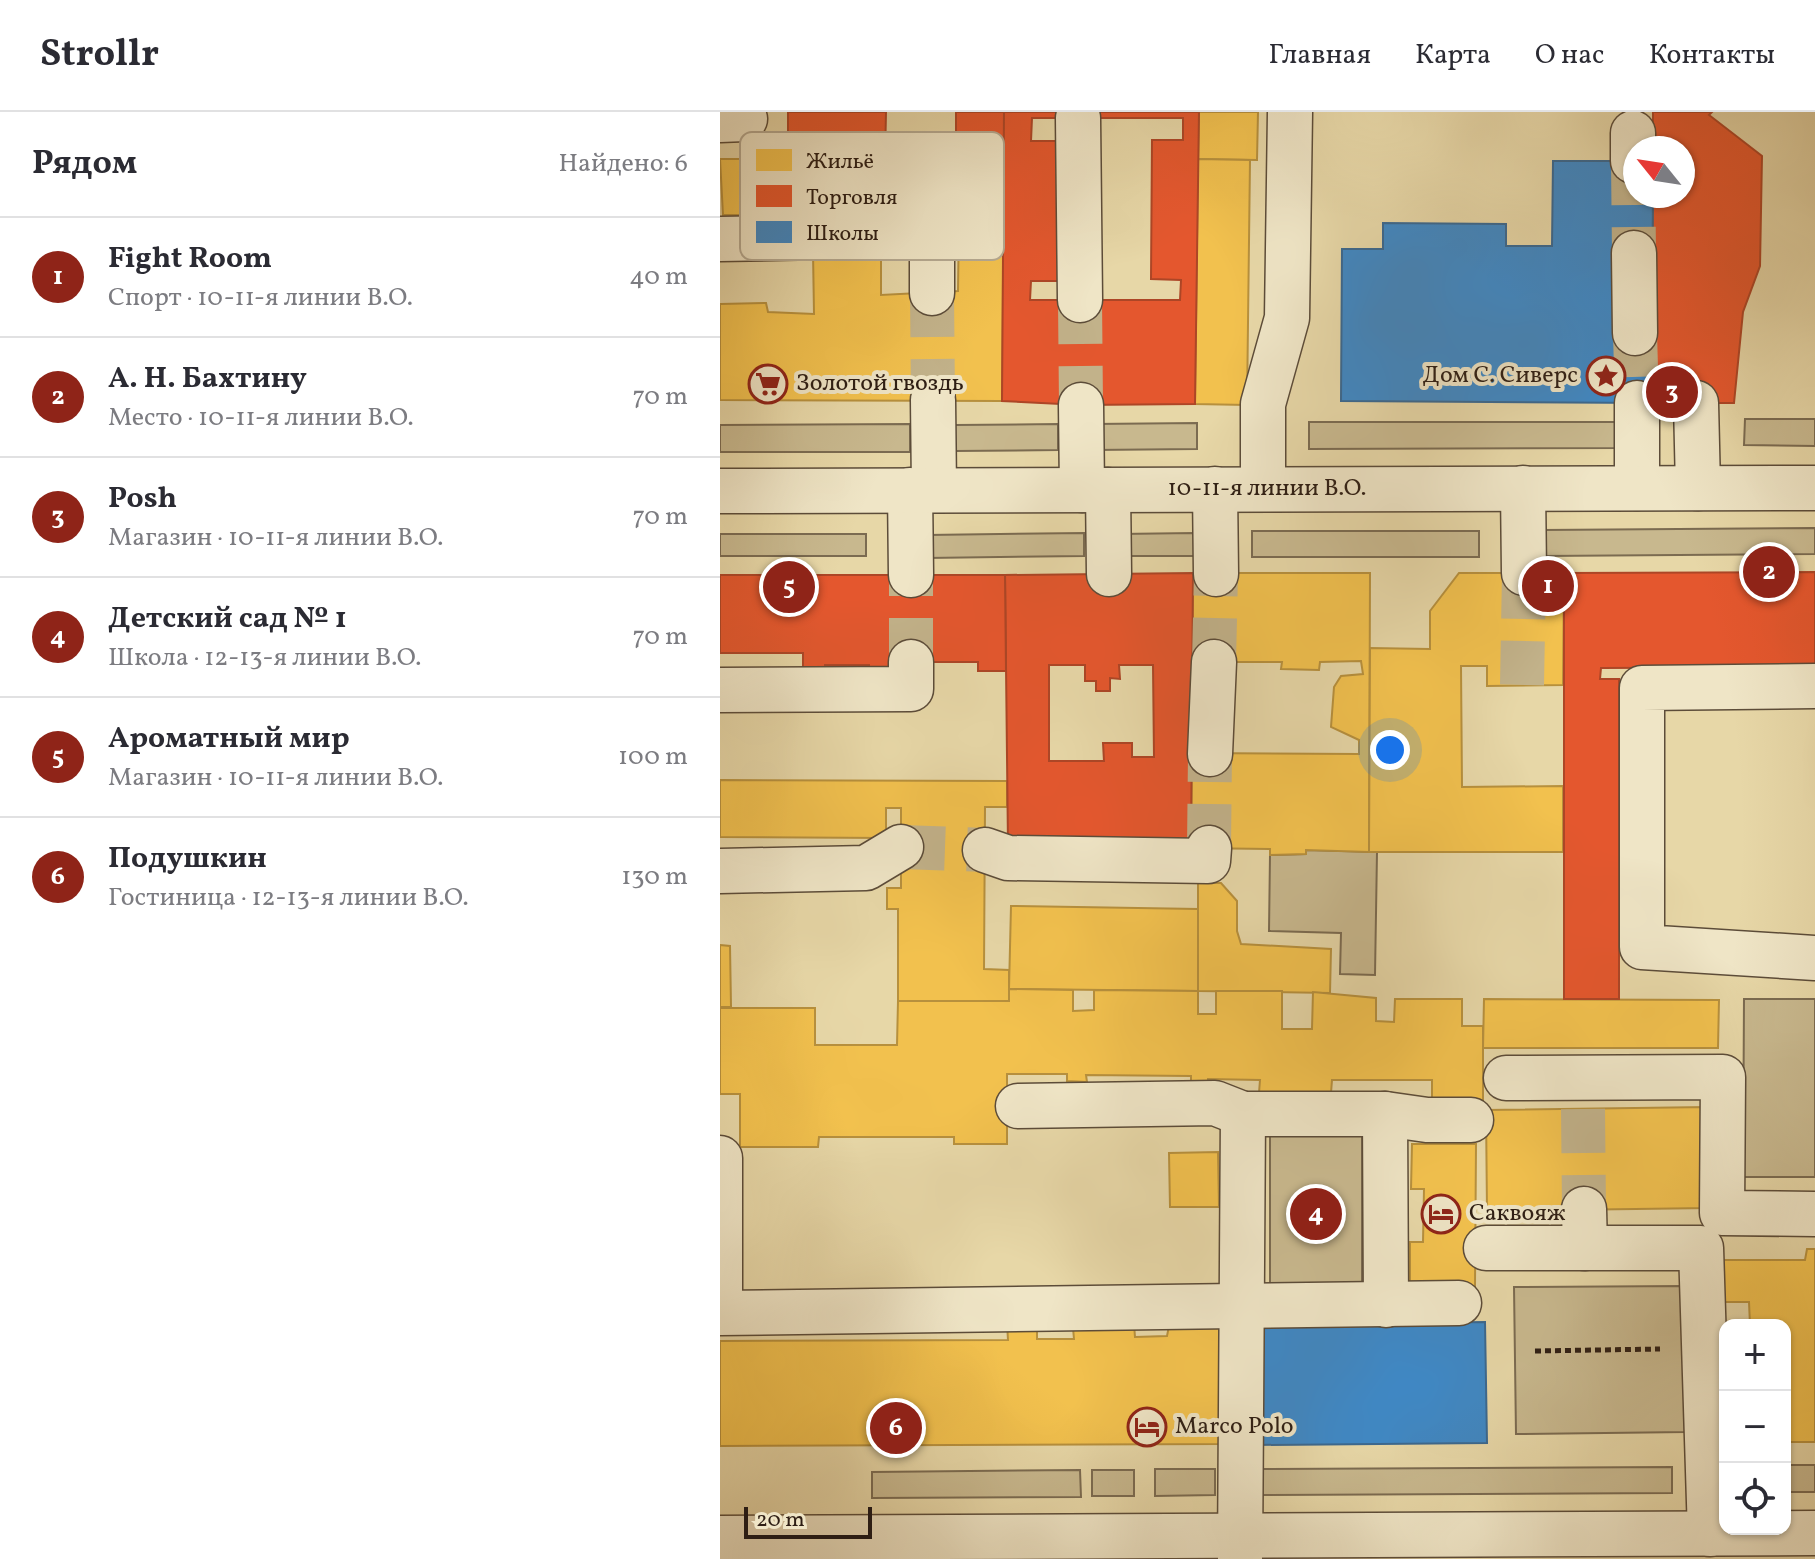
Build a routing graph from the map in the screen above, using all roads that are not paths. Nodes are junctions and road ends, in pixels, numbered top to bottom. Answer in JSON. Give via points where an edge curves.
{"nodes":[{"id":1,"x":1290,"y":112,"type":"edge"},
{"id":2,"x":1078,"y":118,"type":"dead end"},
{"id":3,"x":720,"y":239,"type":"edge"},
{"id":4,"x":740,"y":239,"type":"edge"},
{"id":5,"x":1634,"y":253,"type":"tunnel mouth"},
{"id":6,"x":932,"y":260,"type":"edge"},
{"id":7,"x":932,"y":293,"type":"tunnel mouth"},
{"id":8,"x":1080,"y":300,"type":"tunnel mouth"},
{"id":9,"x":1635,"y":333,"type":"tunnel mouth"},
{"id":10,"x":933,"y":400,"type":"tunnel mouth"},
{"id":11,"x":1637,"y":403,"type":"tunnel mouth"},
{"id":12,"x":1710,"y":403,"type":"dead end"},
{"id":13,"x":1081,"y":405,"type":"tunnel mouth"},
{"id":14,"x":1510,"y":488,"type":"junction"},
{"id":15,"x":1637,"y":488,"type":"junction"},
{"id":16,"x":1711,"y":488,"type":"junction"},
{"id":17,"x":1815,"y":488,"type":"edge"},
{"id":18,"x":1215,"y":489,"type":"junction"},
{"id":19,"x":1263,"y":489,"type":"junction"},
{"id":20,"x":922,"y":490,"type":"junction"},
{"id":21,"x":1095,"y":490,"type":"junction"},
{"id":22,"x":720,"y":491,"type":"edge"},
{"id":23,"x":1511,"y":573,"type":"tunnel mouth"},
{"id":24,"x":1109,"y":574,"type":"dead end"},
{"id":25,"x":1216,"y":574,"type":"tunnel mouth"},
{"id":26,"x":911,"y":575,"type":"tunnel mouth"},
{"id":27,"x":911,"y":662,"type":"tunnel mouth"},
{"id":28,"x":1214,"y":662,"type":"tunnel mouth"},
{"id":29,"x":1815,"y":686,"type":"edge"},
{"id":30,"x":720,"y":690,"type":"edge"},
{"id":31,"x":1210,"y":754,"type":"tunnel mouth"},
{"id":32,"x":901,"y":847,"type":"tunnel mouth"},
{"id":33,"x":1209,"y":848,"type":"dead end"},
{"id":34,"x":985,"y":850,"type":"tunnel mouth"},
{"id":35,"x":720,"y":871,"type":"edge"},
{"id":36,"x":1815,"y":958,"type":"edge"},
{"id":37,"x":1506,"y":1078,"type":"dead end"},
{"id":38,"x":1018,"y":1106,"type":"dead end"},
{"id":39,"x":1243,"y":1114,"type":"junction"},
{"id":40,"x":1385,"y":1114,"type":"junction"},
{"id":41,"x":1471,"y":1120,"type":"dead end"},
{"id":42,"x":720,"y":1158,"type":"edge"},
{"id":43,"x":1815,"y":1214,"type":"edge"},
{"id":44,"x":1486,"y":1248,"type":"dead end"},
{"id":45,"x":1459,"y":1303,"type":"dead end"},
{"id":46,"x":1386,"y":1305,"type":"junction"},
{"id":47,"x":1242,"y":1308,"type":"junction"},
{"id":48,"x":1815,"y":1533,"type":"edge"},
{"id":49,"x":720,"y":1538,"type":"edge"},
{"id":50,"x":1733,"y":1542,"type":"edge"},
{"id":51,"x":1240,"y":1547,"type":"edge"},
{"id":52,"x":1464,"y":1547,"type":"edge"},
{"id":53,"x":889,"y":1548,"type":"edge"}],
"edges":[{"from":1,"to":19,"type":"street","via":[[1287,318],[1263,404]]},
{"from":2,"to":8,"type":"street"},
{"from":3,"to":4,"type":"street"},
{"from":5,"to":9,"type":"street"},
{"from":6,"to":7,"type":"street"},
{"from":10,"to":20,"type":"street"},
{"from":11,"to":15,"type":"street"},
{"from":12,"to":16,"type":"street"},
{"from":13,"to":21,"type":"street"},
{"from":14,"to":15,"type":"street","name":"10-11-я линии В.О."},
{"from":14,"to":19,"type":"street","name":"10-11-я линии В.О."},
{"from":14,"to":23,"type":"street"},
{"from":15,"to":16,"type":"street","name":"10-11-я линии В.О."},
{"from":16,"to":17,"type":"street","name":"10-11-я линии В.О."},
{"from":18,"to":19,"type":"street","name":"10-11-я линии В.О."},
{"from":18,"to":21,"type":"street","name":"10-11-я линии В.О."},
{"from":18,"to":25,"type":"street"},
{"from":20,"to":21,"type":"street","name":"10-11-я линии В.О."},
{"from":20,"to":22,"type":"street","name":"10-11-я линии В.О."},
{"from":20,"to":26,"type":"street"},
{"from":21,"to":24,"type":"street"},
{"from":27,"to":30,"type":"street","via":[[911,689]]},
{"from":28,"to":31,"type":"street"},
{"from":29,"to":36,"type":"street","via":[[1642,688],[1642,947]]},
{"from":32,"to":35,"type":"street","via":[[866,868]]},
{"from":33,"to":34,"type":"street","via":[[1208,861],[1008,858]]},
{"from":37,"to":43,"type":"street","via":[[1583,1093],[1723,1077],[1722,1213]]},
{"from":38,"to":39,"type":"street","via":[[1215,1103]]},
{"from":39,"to":40,"type":"street"},
{"from":39,"to":47,"type":"street"},
{"from":40,"to":41,"type":"street"},
{"from":40,"to":46,"type":"street"},
{"from":42,"to":47,"type":"street","via":[[720,1313]]},
{"from":44,"to":50,"type":"street","via":[[1584,1229],[1701,1248],[1705,1349]]},
{"from":45,"to":46,"type":"street"},
{"from":46,"to":47,"type":"street"},
{"from":47,"to":51,"type":"street"},
{"from":48,"to":50,"type":"street"},
{"from":49,"to":53,"type":"street"},
{"from":50,"to":52,"type":"street"},
{"from":51,"to":52,"type":"street"},
{"from":51,"to":53,"type":"street"}]}
